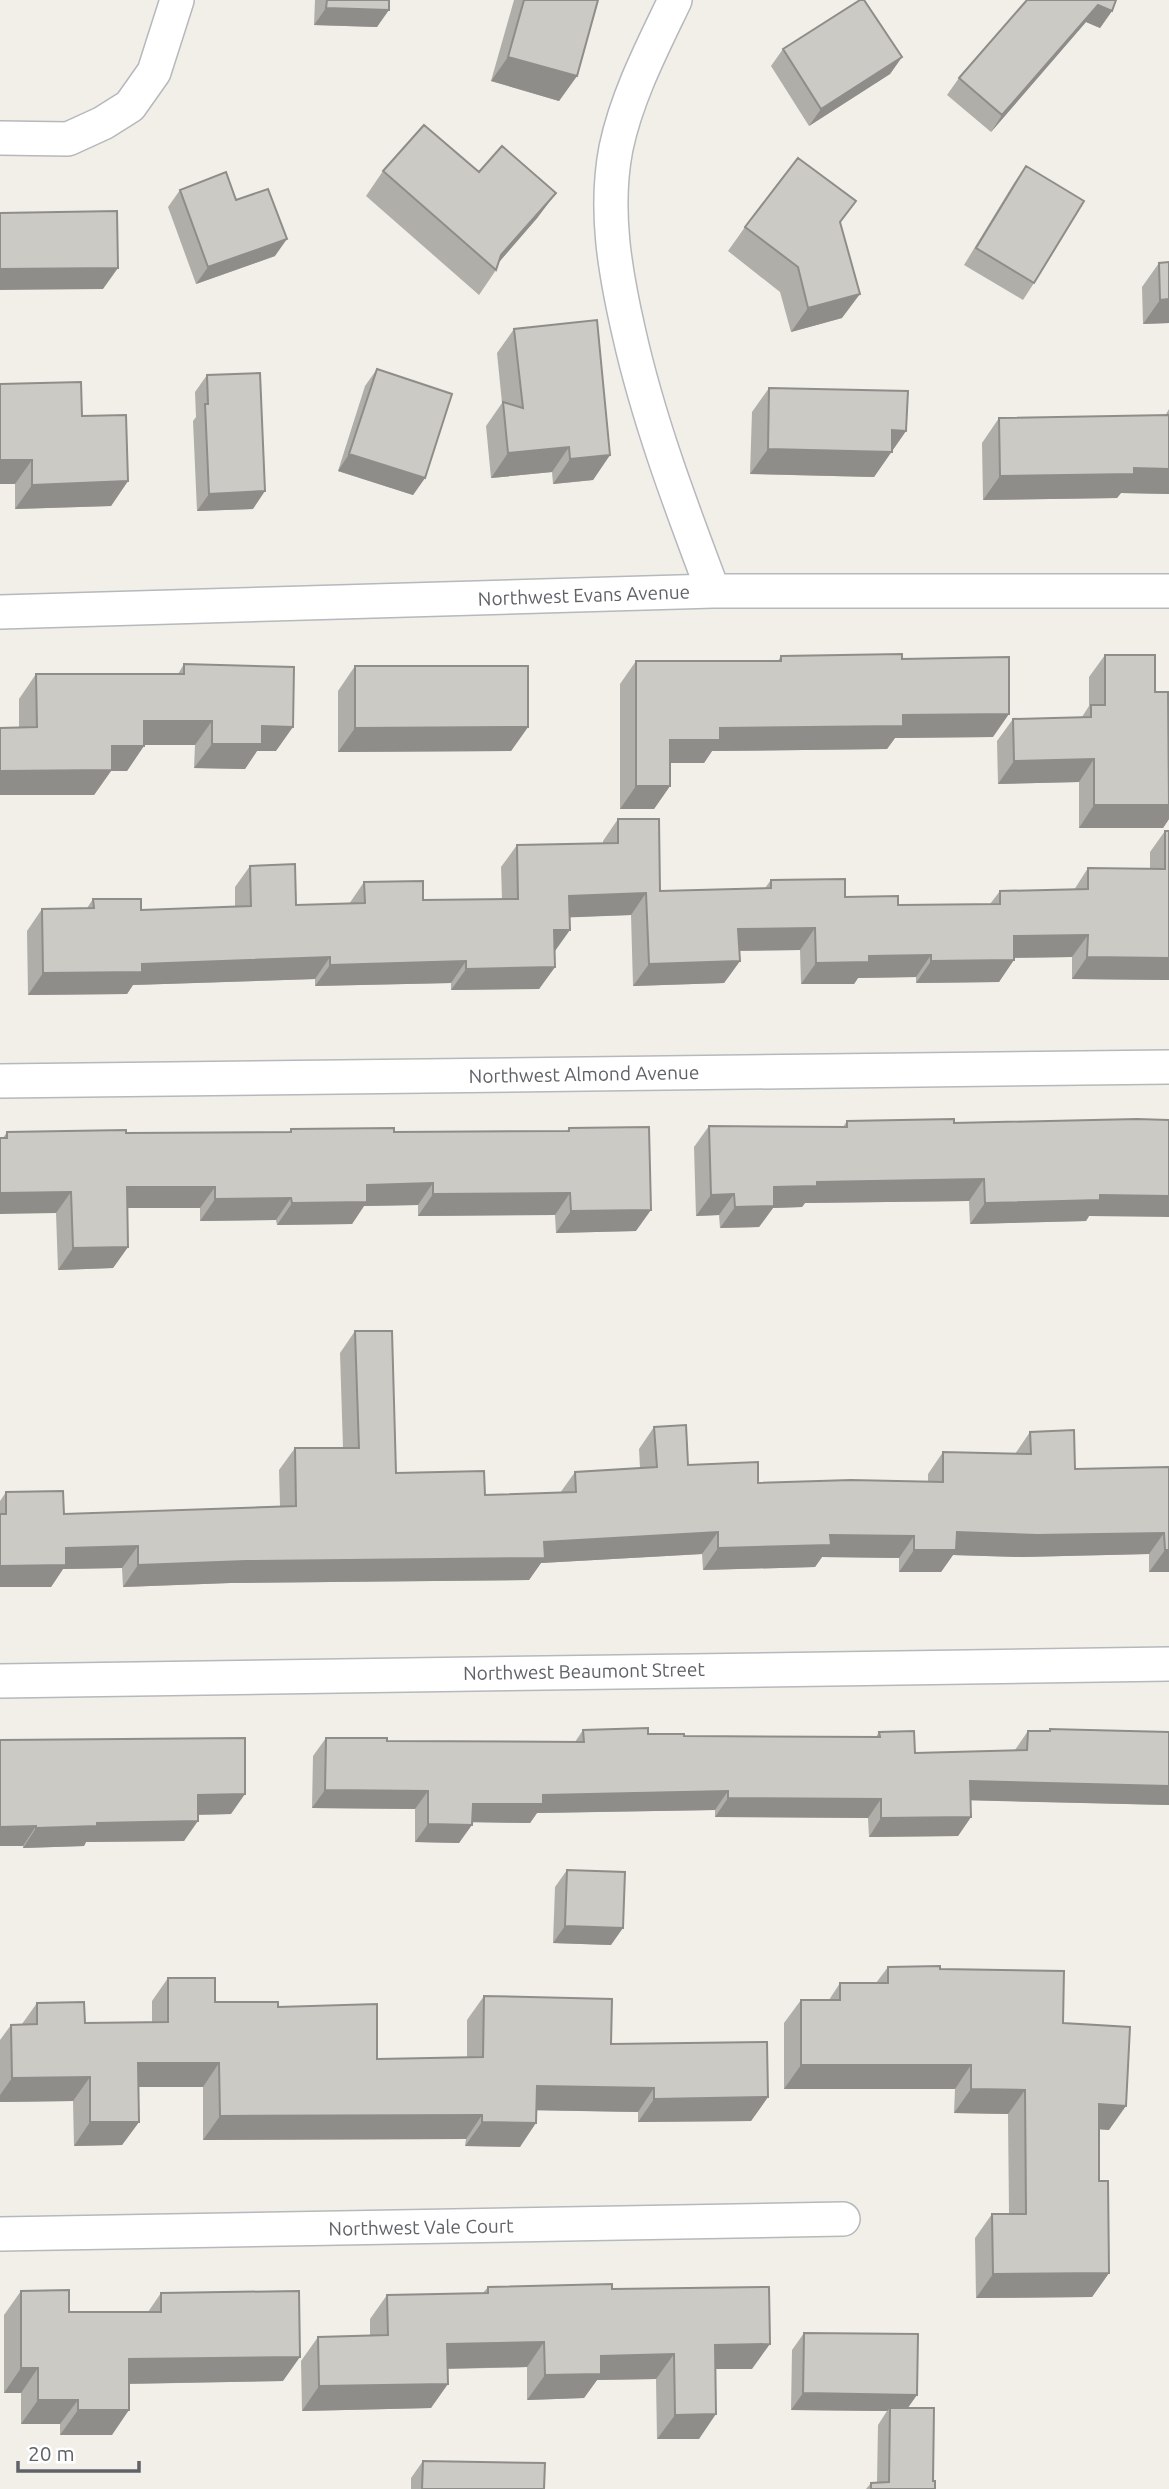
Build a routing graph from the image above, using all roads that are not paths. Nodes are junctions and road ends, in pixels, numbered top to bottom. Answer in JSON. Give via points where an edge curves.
{"nodes":[{"id":1,"x":177,"y":0,"type":"edge"},
{"id":2,"x":675,"y":0,"type":"edge"},
{"id":3,"x":0,"y":138,"type":"edge"},
{"id":4,"x":713,"y":591,"type":"junction"},
{"id":5,"x":1169,"y":591,"type":"edge"},
{"id":6,"x":0,"y":612,"type":"edge"},
{"id":7,"x":1169,"y":1067,"type":"edge"},
{"id":8,"x":0,"y":1081,"type":"edge"},
{"id":9,"x":1169,"y":1664,"type":"edge"},
{"id":10,"x":0,"y":1681,"type":"edge"},
{"id":11,"x":843,"y":2219,"type":"dead end"},
{"id":12,"x":0,"y":2234,"type":"edge"}],
"edges":[{"from":1,"to":3,"type":"street","via":[[154,72],[130,106],[68,139]]},
{"from":2,"to":4,"type":"street","via":[[630,97],[616,150],[610,225],[619,291],[655,435]]},
{"from":4,"to":5,"type":"street","name":"Northwest Evans Avenue"},
{"from":4,"to":6,"type":"street","name":"Northwest Evans Avenue"},
{"from":7,"to":8,"type":"street","name":"Northwest Almond Avenue"},
{"from":9,"to":10,"type":"street","name":"Northwest Beaumont Street"},
{"from":11,"to":12,"type":"street","name":"Northwest Vale Court"}]}
